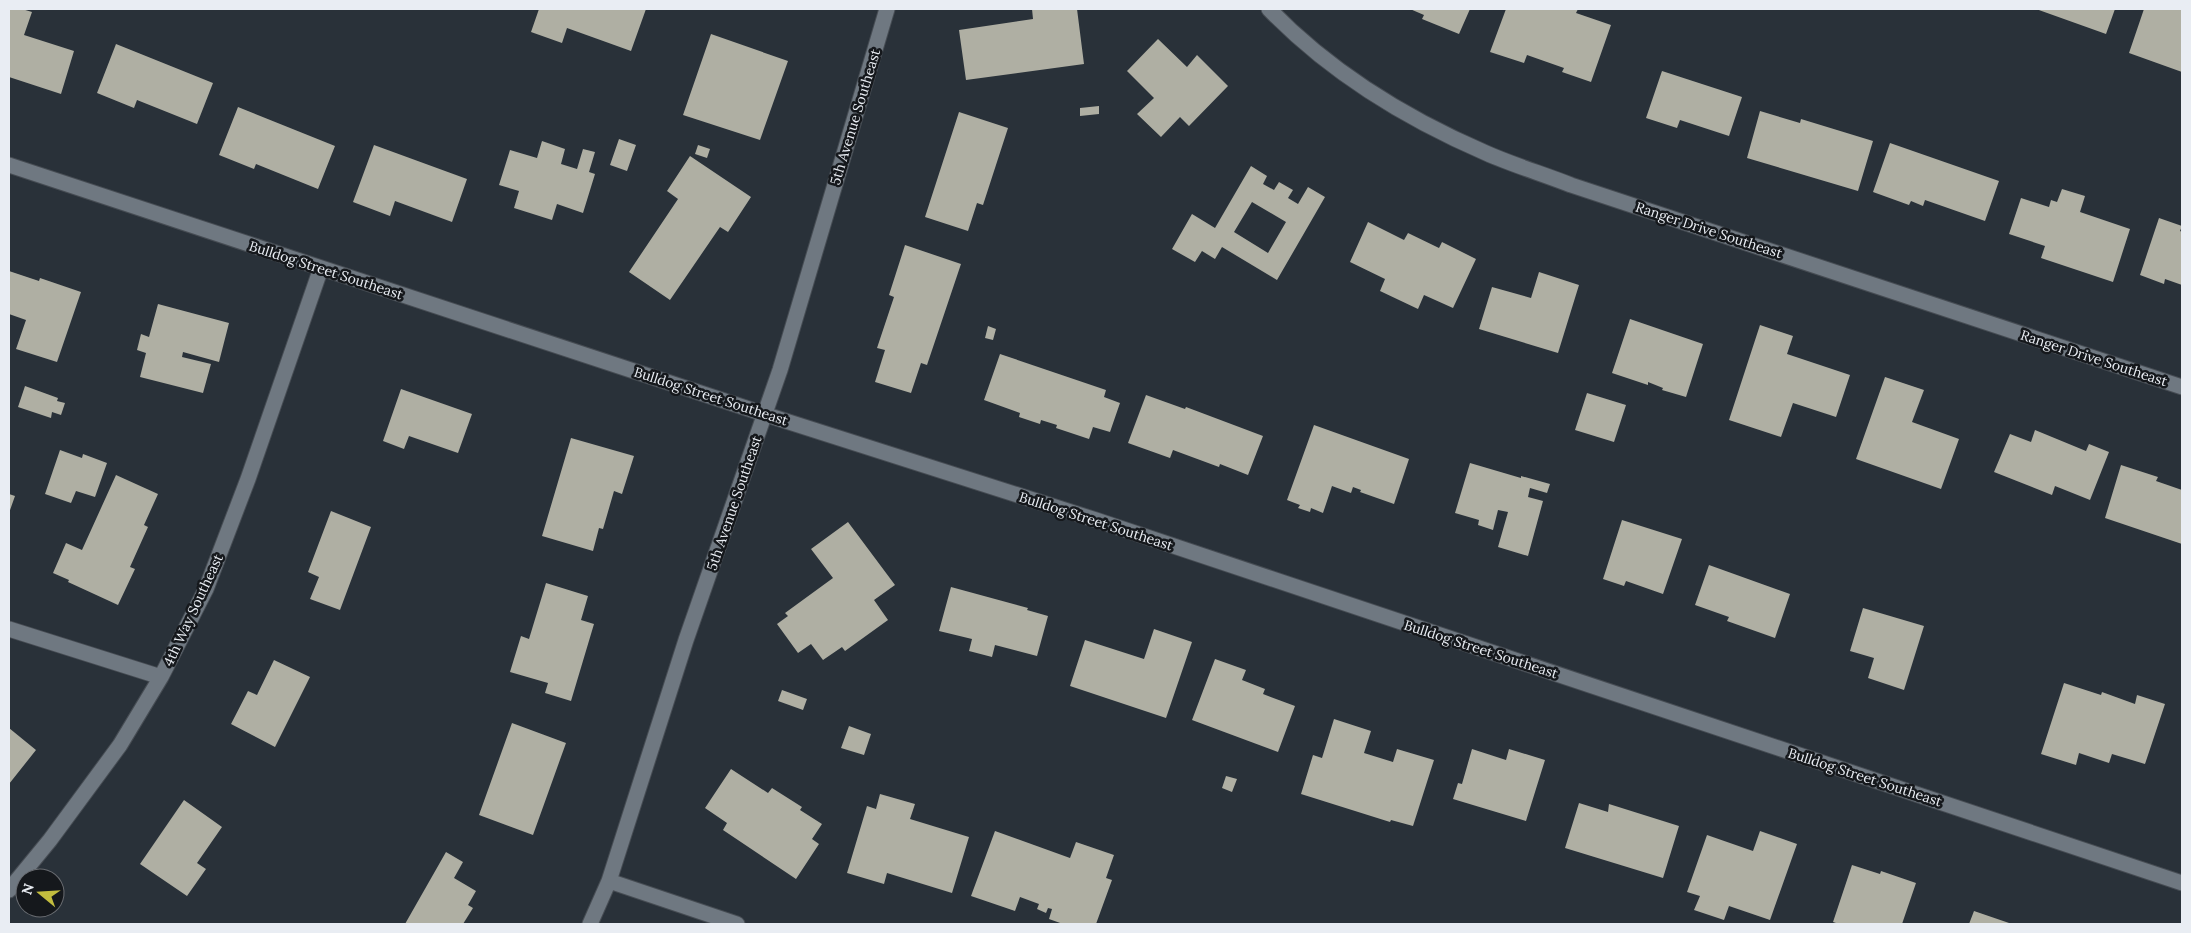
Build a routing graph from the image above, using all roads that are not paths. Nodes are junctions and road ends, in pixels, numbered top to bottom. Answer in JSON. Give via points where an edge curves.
{"nodes":[{"id":1,"x":887,"y":9,"type":"edge"},
{"id":2,"x":1269,"y":9,"type":"edge"},
{"id":3,"x":9,"y":165,"type":"edge"},
{"id":4,"x":321,"y":268,"type":"junction"},
{"id":5,"x":2182,"y":387,"type":"edge"},
{"id":6,"x":764,"y":414,"type":"junction"},
{"id":7,"x":9,"y":629,"type":"edge"},
{"id":8,"x":161,"y":677,"type":"junction"},
{"id":9,"x":609,"y":880,"type":"junction"},
{"id":10,"x":2182,"y":883,"type":"edge"},
{"id":11,"x":9,"y":890,"type":"edge"},
{"id":12,"x":590,"y":924,"type":"edge"},
{"id":13,"x":737,"y":924,"type":"edge"}],
"edges":[{"from":1,"to":6,"type":"street","name":"5th Avenue Southeast","via":[[780,370]]},
{"from":2,"to":5,"type":"street","name":"Ranger Drive Southeast","via":[[1301,40],[1370,91],[1406,114],[1486,153],[1571,185]]},
{"from":3,"to":4,"type":"street","name":"Bulldog Street Southeast"},
{"from":4,"to":6,"type":"street","name":"Bulldog Street Southeast"},
{"from":4,"to":8,"type":"street","name":"4th Way Southeast","via":[[248,479],[209,580]]},
{"from":6,"to":9,"type":"street","name":"5th Avenue Southeast","via":[[686,640]]},
{"from":6,"to":10,"type":"street","name":"Bulldog Street Southeast","via":[[1115,527]]},
{"from":7,"to":8,"type":"street"},
{"from":8,"to":11,"type":"street","name":"4th Way Southeast","via":[[120,745]]},
{"from":9,"to":12,"type":"street","name":"5th Avenue Southeast"},
{"from":9,"to":13,"type":"street"}]}
